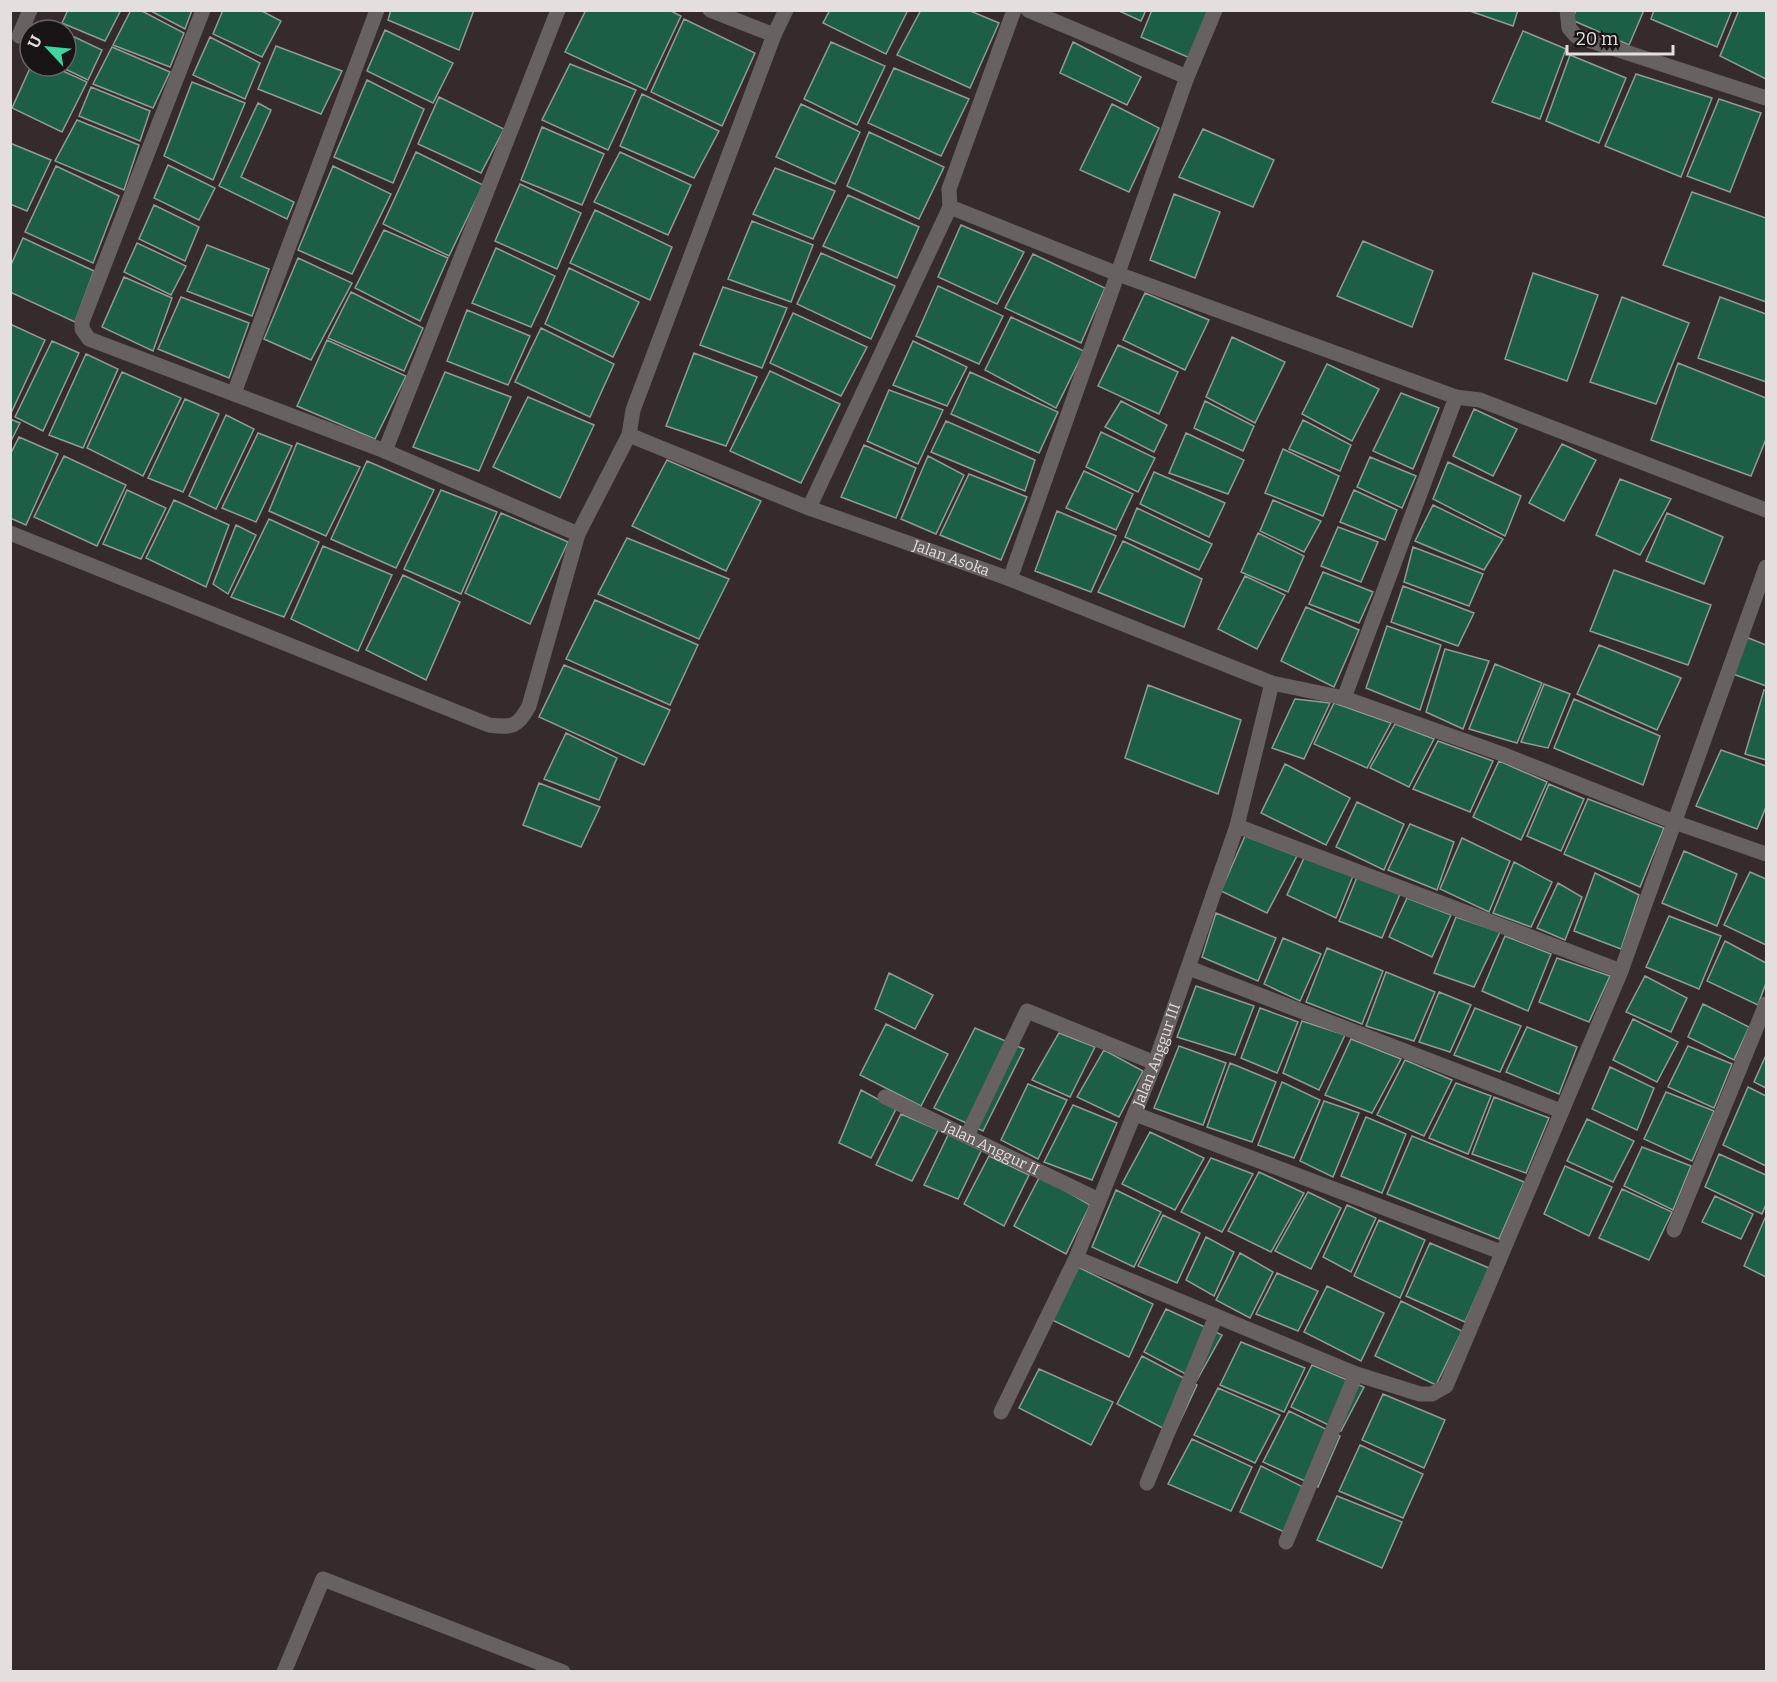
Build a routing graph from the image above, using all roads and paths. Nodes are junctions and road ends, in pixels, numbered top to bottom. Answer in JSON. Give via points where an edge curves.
{"nodes":[{"id":1,"x":203,"y":10,"type":"edge"},
{"id":2,"x":377,"y":10,"type":"edge"},
{"id":3,"x":558,"y":10,"type":"edge"},
{"id":4,"x":710,"y":10,"type":"edge"},
{"id":5,"x":786,"y":10,"type":"edge"},
{"id":6,"x":1014,"y":10,"type":"edge"},
{"id":7,"x":1028,"y":10,"type":"edge"},
{"id":8,"x":1215,"y":10,"type":"edge"},
{"id":9,"x":1567,"y":10,"type":"edge"},
{"id":10,"x":774,"y":35,"type":"junction"},
{"id":11,"x":1187,"y":77,"type":"junction"},
{"id":12,"x":1767,"y":99,"type":"edge"},
{"id":13,"x":950,"y":207,"type":"junction"},
{"id":14,"x":1118,"y":274,"type":"junction"},
{"id":15,"x":234,"y":393,"type":"junction"},
{"id":16,"x":1456,"y":397,"type":"junction"},
{"id":17,"x":629,"y":435,"type":"junction"},
{"id":18,"x":385,"y":451,"type":"junction"},
{"id":19,"x":809,"y":508,"type":"junction"},
{"id":20,"x":1767,"y":510,"type":"edge"},
{"id":21,"x":10,"y":533,"type":"edge"},
{"id":22,"x":578,"y":534,"type":"junction"},
{"id":23,"x":1767,"y":567,"type":"edge"},
{"id":24,"x":1010,"y":579,"type":"junction"},
{"id":25,"x":1272,"y":683,"type":"junction"},
{"id":26,"x":1344,"y":698,"type":"junction"},
{"id":27,"x":1674,"y":822,"type":"junction"},
{"id":28,"x":1237,"y":826,"type":"junction"},
{"id":29,"x":1767,"y":854,"type":"edge"},
{"id":30,"x":1189,"y":968,"type":"junction"},
{"id":31,"x":1621,"y":971,"type":"junction"},
{"id":32,"x":1767,"y":1004,"type":"edge"},
{"id":33,"x":1155,"y":1063,"type":"junction"},
{"id":34,"x":885,"y":1097,"type":"dead end"},
{"id":35,"x":1561,"y":1111,"type":"junction"},
{"id":36,"x":1135,"y":1114,"type":"junction"},
{"id":37,"x":967,"y":1136,"type":"junction"},
{"id":38,"x":1099,"y":1200,"type":"junction"},
{"id":39,"x":1674,"y":1230,"type":"dead end"},
{"id":40,"x":1501,"y":1252,"type":"junction"},
{"id":41,"x":1076,"y":1258,"type":"junction"},
{"id":42,"x":1216,"y":1316,"type":"junction"},
{"id":43,"x":1356,"y":1374,"type":"junction"},
{"id":44,"x":1001,"y":1412,"type":"dead end"},
{"id":45,"x":1147,"y":1483,"type":"dead end"},
{"id":46,"x":1286,"y":1542,"type":"dead end"},
{"id":47,"x":284,"y":1671,"type":"edge"},
{"id":48,"x":563,"y":1671,"type":"edge"}],
"edges":[{"from":1,"to":15,"type":"street","via":[[82,329],[89,339]]},
{"from":2,"to":15,"type":"street"},
{"from":3,"to":18,"type":"street"},
{"from":4,"to":10,"type":"street"},
{"from":5,"to":10,"type":"street"},
{"from":6,"to":13,"type":"street","via":[[950,189]]},
{"from":7,"to":11,"type":"street"},
{"from":8,"to":11,"type":"street"},
{"from":9,"to":12,"type":"street","via":[[1569,28],[1576,36]]},
{"from":10,"to":17,"type":"street","via":[[633,410]]},
{"from":11,"to":14,"type":"street"},
{"from":13,"to":14,"type":"street"},
{"from":13,"to":19,"type":"street"},
{"from":14,"to":16,"type":"street"},
{"from":14,"to":24,"type":"street"},
{"from":15,"to":18,"type":"street"},
{"from":16,"to":20,"type":"street","via":[[1480,400]]},
{"from":16,"to":26,"type":"street"},
{"from":17,"to":19,"type":"street","name":"Jalan Asoka"},
{"from":17,"to":22,"type":"street"},
{"from":18,"to":22,"type":"street"},
{"from":19,"to":24,"type":"street","name":"Jalan Asoka"},
{"from":21,"to":22,"type":"street","via":[[489,725],[507,728],[521,720],[529,706]]},
{"from":23,"to":27,"type":"street"},
{"from":24,"to":25,"type":"street","name":"Jalan Asoka"},
{"from":25,"to":26,"type":"street","name":"Jalan Asoka"},
{"from":25,"to":28,"type":"street","name":"Jalan Anggur III"},
{"from":26,"to":27,"type":"street","name":"Jalan Asoka","via":[[1502,754]]},
{"from":27,"to":29,"type":"street","name":"Jalan Asoka"},
{"from":27,"to":31,"type":"street"},
{"from":28,"to":30,"type":"street","name":"Jalan Anggur III"},
{"from":28,"to":31,"type":"street"},
{"from":30,"to":33,"type":"street","name":"Jalan Anggur III"},
{"from":30,"to":35,"type":"street"},
{"from":31,"to":35,"type":"street"},
{"from":32,"to":39,"type":"street"},
{"from":33,"to":36,"type":"street","name":"Jalan Anggur III"},
{"from":33,"to":37,"type":"street","via":[[1027,1011]]},
{"from":34,"to":37,"type":"street","name":"Jalan Anggur II"},
{"from":35,"to":40,"type":"street"},
{"from":36,"to":38,"type":"street","name":"Jalan Anggur III"},
{"from":36,"to":40,"type":"street"},
{"from":37,"to":38,"type":"street","name":"Jalan Anggur II"},
{"from":38,"to":41,"type":"street","name":"Jalan Anggur III"},
{"from":40,"to":43,"type":"street","via":[[1446,1386],[1432,1394],[1420,1394]]},
{"from":41,"to":42,"type":"street"},
{"from":41,"to":44,"type":"street","name":"Jalan Anggur III"},
{"from":42,"to":43,"type":"street"},
{"from":42,"to":45,"type":"street"},
{"from":43,"to":46,"type":"street"},
{"from":47,"to":48,"type":"street","via":[[323,1579]]}]}
